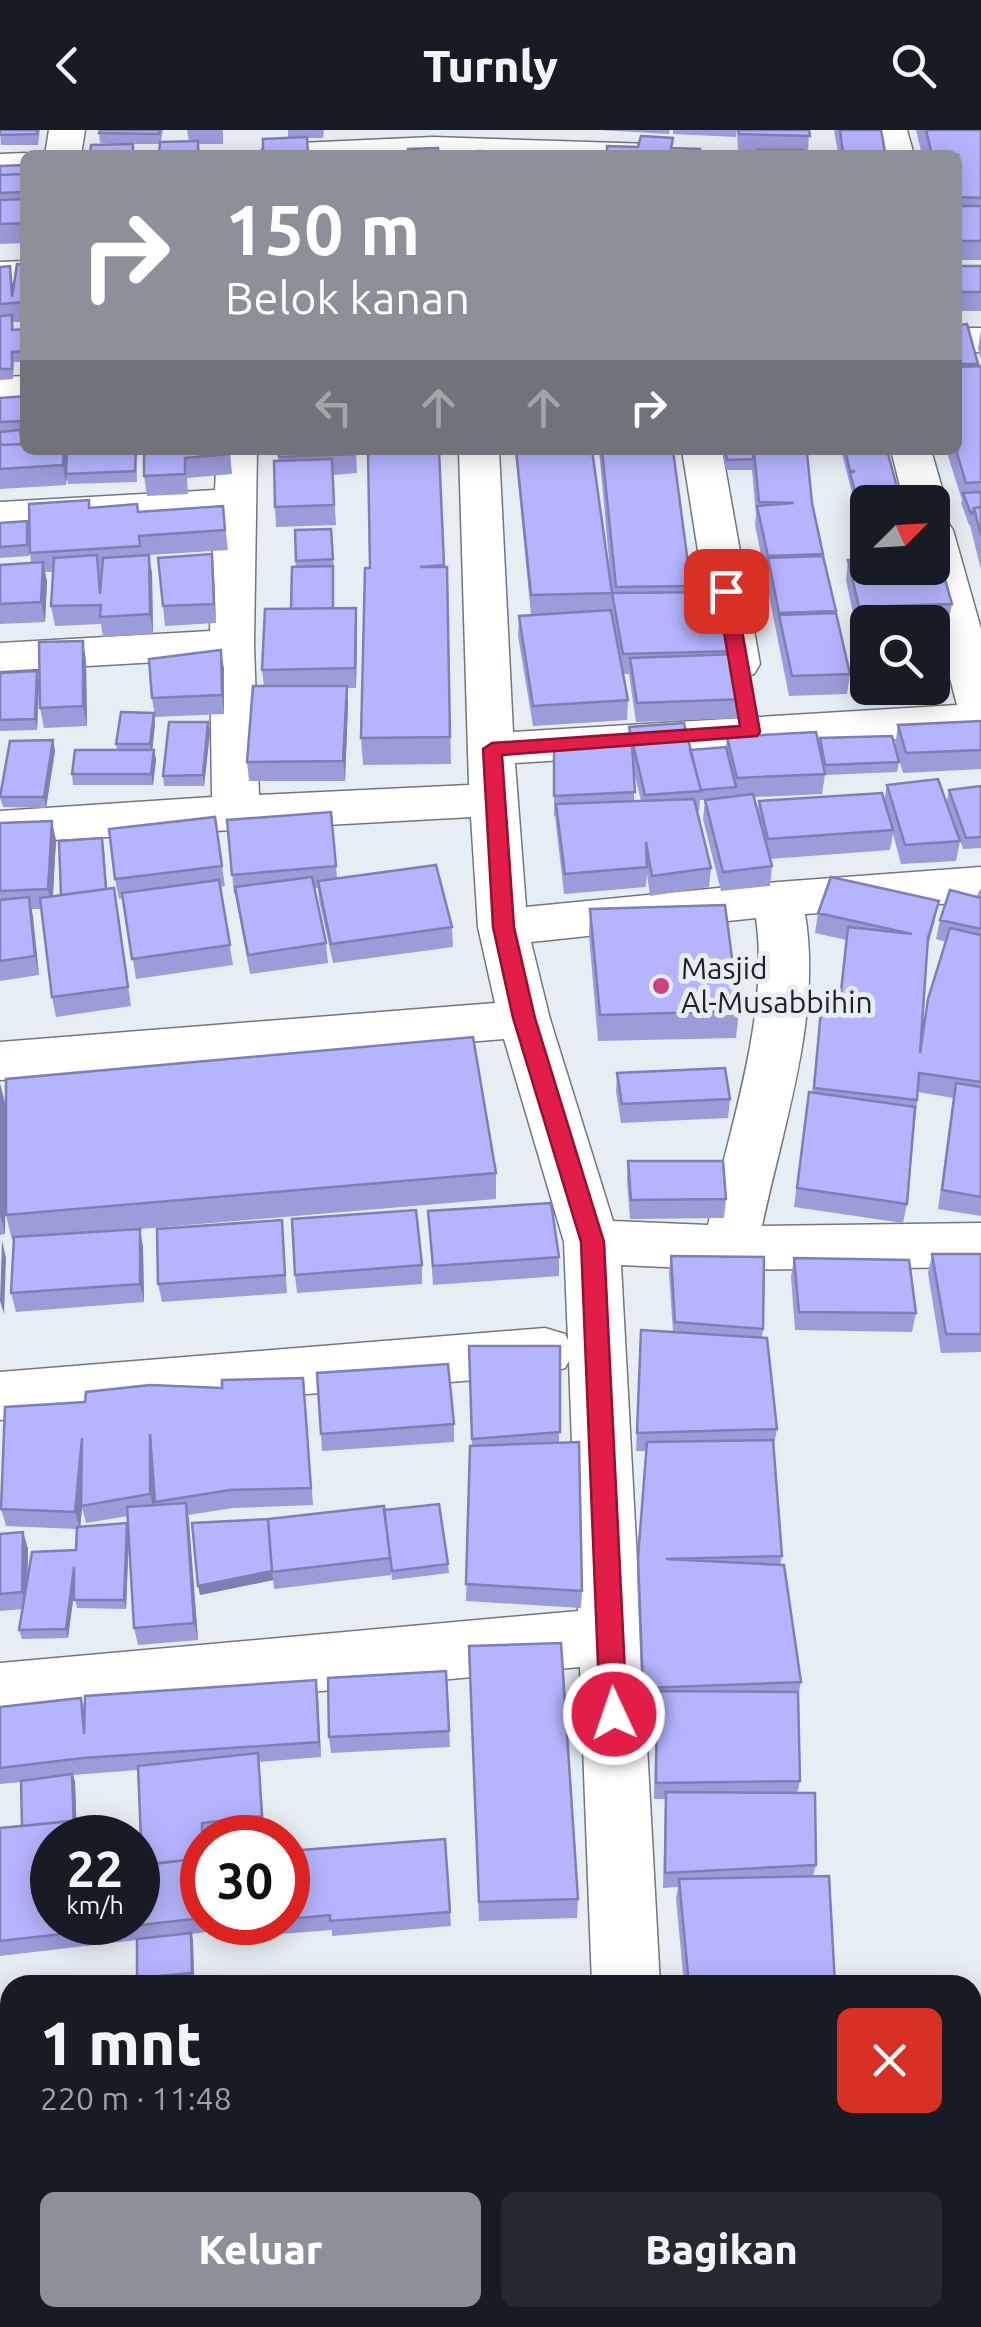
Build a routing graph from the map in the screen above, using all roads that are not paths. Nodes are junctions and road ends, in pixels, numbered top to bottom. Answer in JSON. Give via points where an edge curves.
{"nodes":[{"id":1,"x":433,"y":139,"type":"edge"},
{"id":2,"x":326,"y":150,"type":"edge"},
{"id":3,"x":584,"y":150,"type":"edge"},
{"id":4,"x":237,"y":455,"type":"edge"},
{"id":5,"x":479,"y":455,"type":"edge"},
{"id":6,"x":703,"y":455,"type":"edge"},
{"id":7,"x":912,"y":455,"type":"edge"},
{"id":8,"x":920,"y":485,"type":"edge"},
{"id":9,"x":233,"y":501,"type":"junction"},
{"id":10,"x":0,"y":515,"type":"edge"},
{"id":11,"x":947,"y":585,"type":"edge"},
{"id":12,"x":232,"y":644,"type":"junction"},
{"id":13,"x":0,"y":657,"type":"edge"},
{"id":14,"x":981,"y":710,"type":"edge"},
{"id":15,"x":981,"y":719,"type":"edge"},
{"id":16,"x":750,"y":732,"type":"junction"},
{"id":17,"x":492,"y":749,"type":"junction"},
{"id":18,"x":493,"y":800,"type":"junction"},
{"id":19,"x":236,"y":812,"type":"junction"},
{"id":20,"x":0,"y":827,"type":"edge"},
{"id":21,"x":981,"y":884,"type":"edge"},
{"id":22,"x":778,"y":899,"type":"junction"},
{"id":23,"x":504,"y":927,"type":"junction"},
{"id":24,"x":524,"y":1018,"type":"junction"},
{"id":25,"x":0,"y":1062,"type":"edge"},
{"id":26,"x":592,"y":1242,"type":"junction"},
{"id":27,"x":981,"y":1245,"type":"edge"},
{"id":28,"x":730,"y":1248,"type":"junction"},
{"id":29,"x":598,"y":1347,"type":"junction"},
{"id":30,"x":0,"y":1396,"type":"edge"},
{"id":31,"x":610,"y":1636,"type":"junction"},
{"id":32,"x":0,"y":1692,"type":"edge"},
{"id":33,"x":626,"y":1975,"type":"edge"}],
"edges":[{"from":1,"to":2,"type":"street"},
{"from":1,"to":3,"type":"street"},
{"from":4,"to":9,"type":"street"},
{"from":5,"to":17,"type":"street"},
{"from":6,"to":16,"type":"street"},
{"from":7,"to":8,"type":"street"},
{"from":9,"to":10,"type":"street"},
{"from":9,"to":12,"type":"street"},
{"from":11,"to":14,"type":"street"},
{"from":12,"to":13,"type":"street"},
{"from":12,"to":19,"type":"street"},
{"from":15,"to":16,"type":"street"},
{"from":16,"to":17,"type":"street"},
{"from":17,"to":18,"type":"street"},
{"from":18,"to":19,"type":"street"},
{"from":18,"to":23,"type":"street"},
{"from":19,"to":20,"type":"street"},
{"from":21,"to":22,"type":"street"},
{"from":22,"to":23,"type":"street"},
{"from":22,"to":28,"type":"street","via":[[785,997]]},
{"from":23,"to":24,"type":"street"},
{"from":24,"to":25,"type":"street"},
{"from":24,"to":26,"type":"street"},
{"from":26,"to":28,"type":"street"},
{"from":26,"to":29,"type":"street"},
{"from":27,"to":28,"type":"street"},
{"from":29,"to":30,"type":"street"},
{"from":29,"to":31,"type":"street"},
{"from":31,"to":32,"type":"street"},
{"from":31,"to":33,"type":"street"}]}
